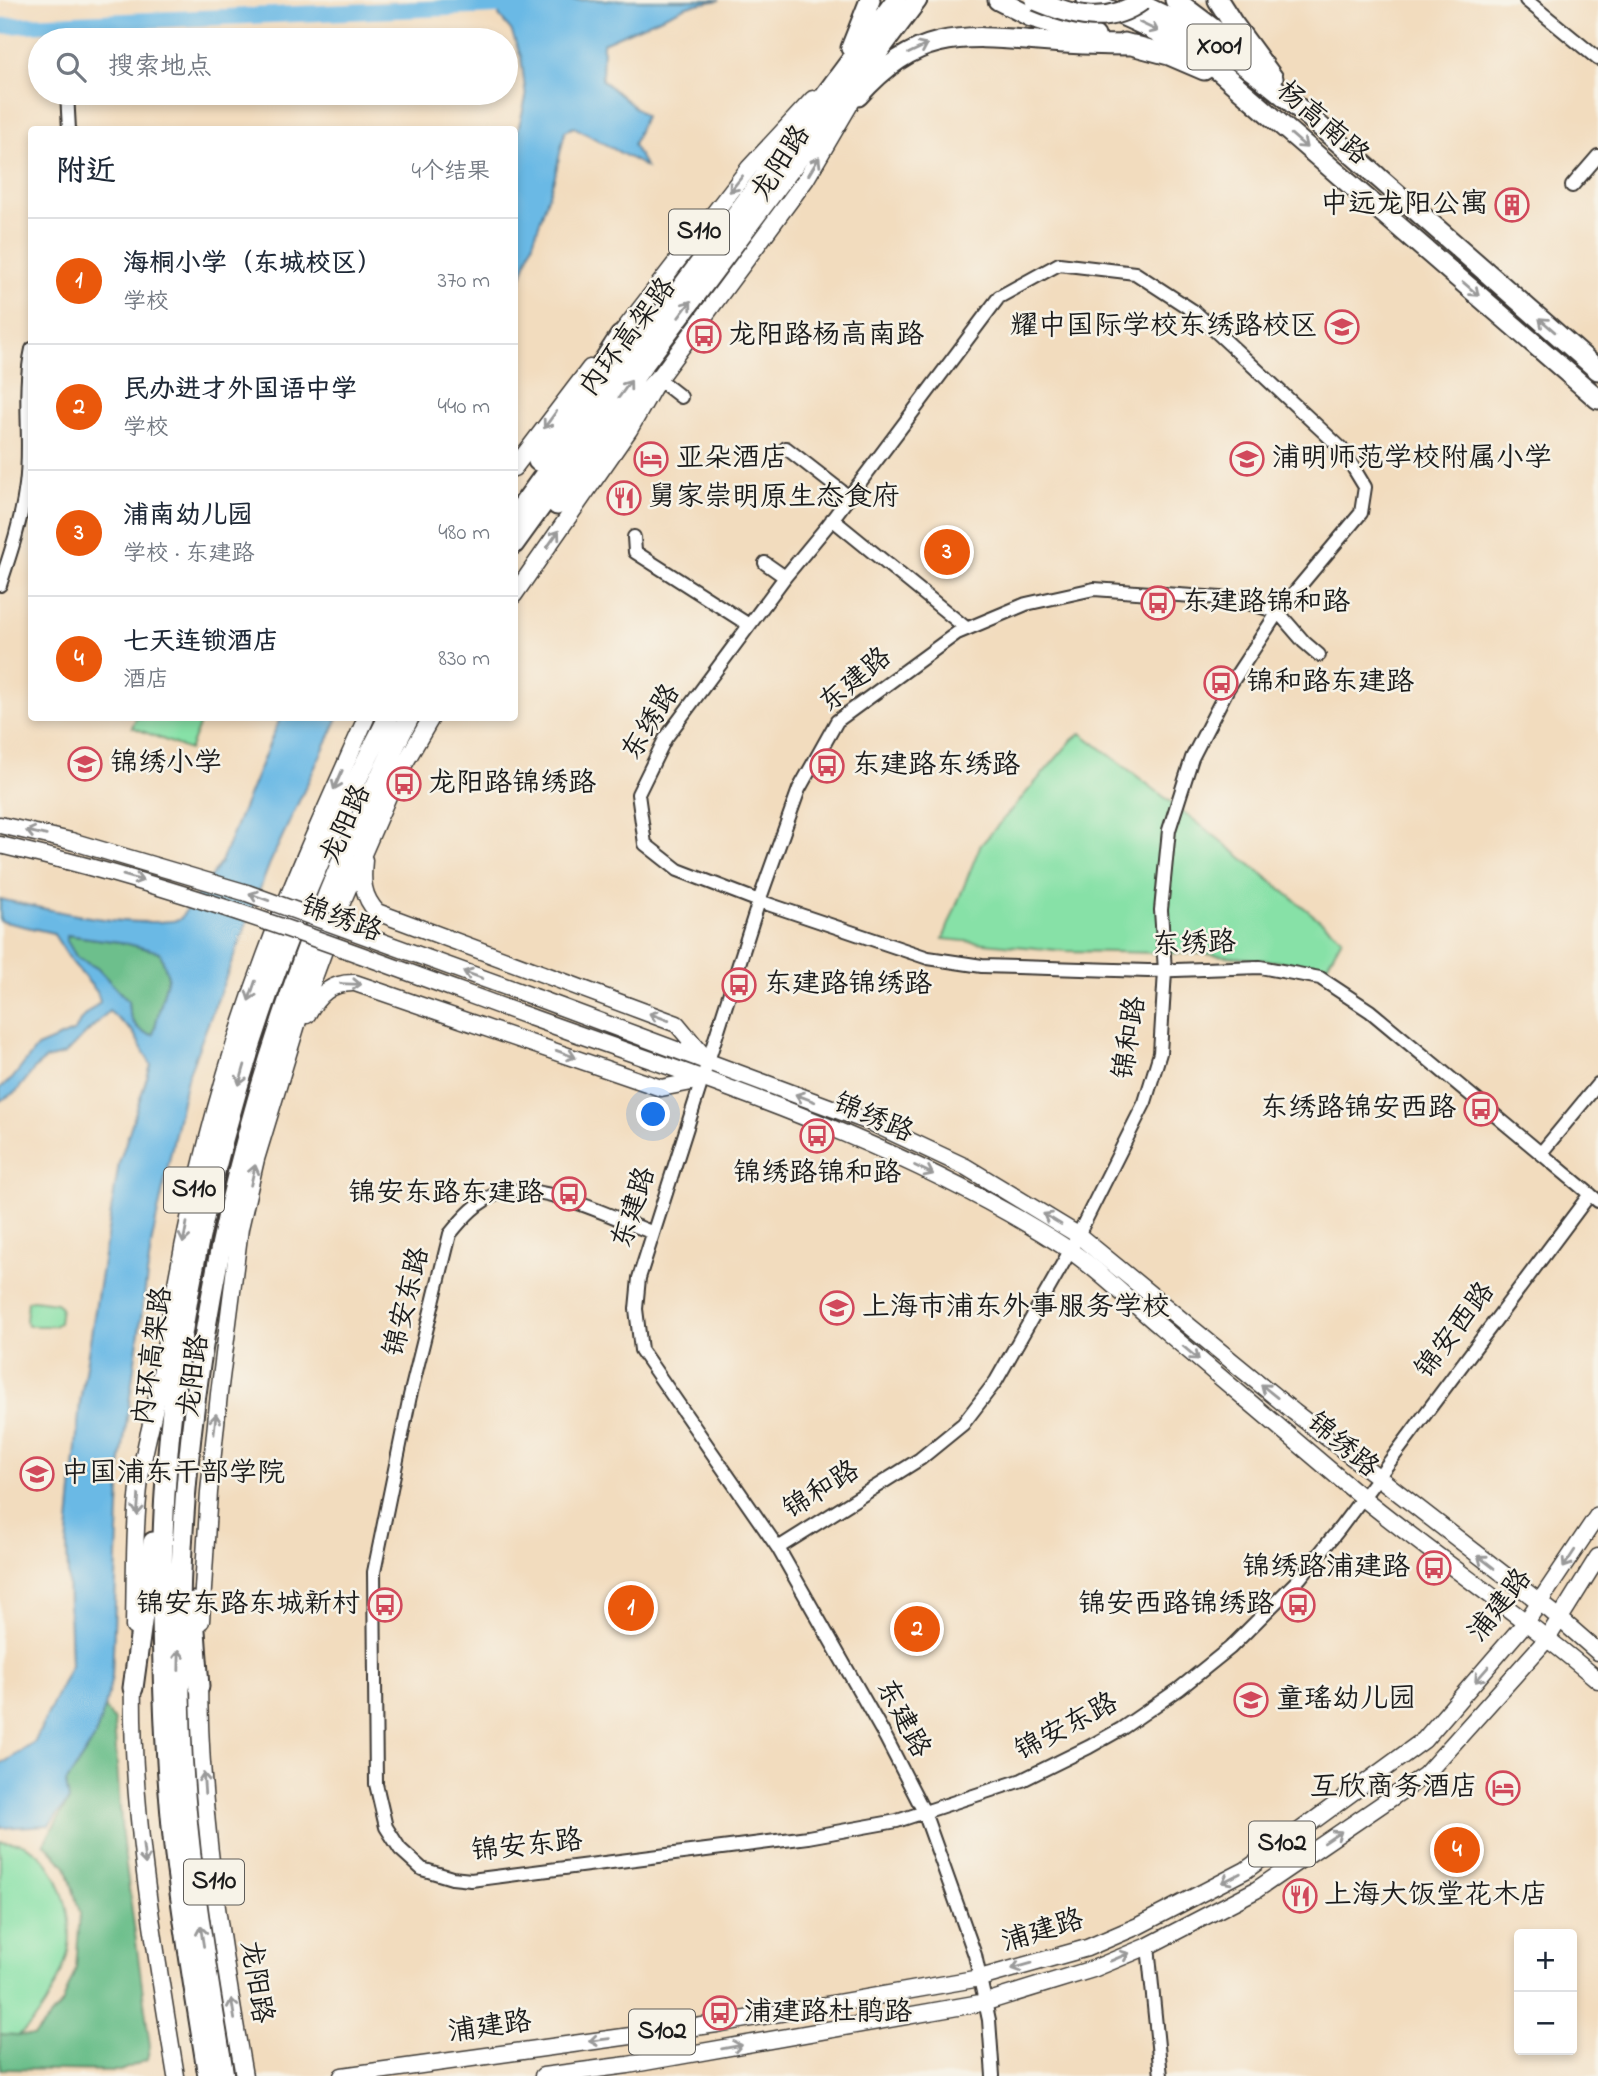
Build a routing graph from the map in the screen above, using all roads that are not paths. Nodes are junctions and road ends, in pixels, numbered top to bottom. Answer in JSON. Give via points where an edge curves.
{"nodes":[{"id":1,"x":870,"y":0,"type":"edge"},
{"id":2,"x":890,"y":0,"type":"edge"},
{"id":3,"x":896,"y":0,"type":"edge"},
{"id":4,"x":920,"y":0,"type":"edge"},
{"id":5,"x":998,"y":0,"type":"edge"},
{"id":6,"x":1035,"y":0,"type":"edge"},
{"id":7,"x":1087,"y":0,"type":"edge"},
{"id":8,"x":1130,"y":0,"type":"edge"},
{"id":9,"x":1143,"y":0,"type":"edge"},
{"id":10,"x":1175,"y":0,"type":"edge"},
{"id":11,"x":1219,"y":0,"type":"edge"},
{"id":12,"x":1526,"y":0,"type":"edge"},
{"id":13,"x":1134,"y":46,"type":"junction"},
{"id":14,"x":1598,"y":59,"type":"edge"},
{"id":15,"x":841,"y":65,"type":"junction"},
{"id":16,"x":1247,"y":96,"type":"junction"},
{"id":17,"x":68,"y":105,"type":"edge"},
{"id":18,"x":848,"y":107,"type":"junction"},
{"id":19,"x":1299,"y":108,"type":"junction"},
{"id":20,"x":69,"y":126,"type":"edge"},
{"id":21,"x":1598,"y":156,"type":"edge"},
{"id":22,"x":1572,"y":186,"type":"dead end"},
{"id":23,"x":620,"y":336,"type":"junction"},
{"id":24,"x":638,"y":359,"type":"junction"},
{"id":25,"x":1598,"y":370,"type":"edge"},
{"id":26,"x":658,"y":379,"type":"junction"},
{"id":27,"x":28,"y":388,"type":"edge"},
{"id":28,"x":681,"y":397,"type":"dead end"},
{"id":29,"x":1598,"y":399,"type":"edge"},
{"id":30,"x":786,"y":448,"type":"dead end"},
{"id":31,"x":518,"y":463,"type":"edge"},
{"id":32,"x":1365,"y":487,"type":"joint"},
{"id":33,"x":518,"y":489,"type":"edge"},
{"id":34,"x":849,"y":497,"type":"junction"},
{"id":35,"x":518,"y":512,"type":"edge"},
{"id":36,"x":832,"y":519,"type":"junction"},
{"id":37,"x":634,"y":537,"type":"dead end"},
{"id":38,"x":518,"y":538,"type":"edge"},
{"id":39,"x":518,"y":558,"type":"edge"},
{"id":40,"x":765,"y":563,"type":"dead end"},
{"id":41,"x":785,"y":577,"type":"junction"},
{"id":42,"x":0,"y":585,"type":"edge"},
{"id":43,"x":518,"y":589,"type":"edge"},
{"id":44,"x":1278,"y":612,"type":"junction"},
{"id":45,"x":749,"y":625,"type":"junction"},
{"id":46,"x":966,"y":628,"type":"junction"},
{"id":47,"x":1319,"y":655,"type":"dead end"},
{"id":48,"x":365,"y":721,"type":"edge"},
{"id":49,"x":387,"y":721,"type":"edge"},
{"id":50,"x":408,"y":721,"type":"edge"},
{"id":51,"x":429,"y":721,"type":"edge"},
{"id":52,"x":0,"y":825,"type":"edge"},
{"id":53,"x":0,"y":845,"type":"edge"},
{"id":54,"x":366,"y":845,"type":"junction"},
{"id":55,"x":759,"y":901,"type":"junction"},
{"id":56,"x":1165,"y":971,"type":"junction"},
{"id":57,"x":708,"y":1061,"type":"junction"},
{"id":58,"x":702,"y":1080,"type":"junction"},
{"id":59,"x":1598,"y":1084,"type":"edge"},
{"id":60,"x":275,"y":1092,"type":"junction"},
{"id":61,"x":1541,"y":1153,"type":"junction"},
{"id":62,"x":1594,"y":1198,"type":"edge"},
{"id":63,"x":651,"y":1232,"type":"junction"},
{"id":64,"x":1078,"y":1235,"type":"junction"},
{"id":65,"x":1070,"y":1251,"type":"junction"},
{"id":66,"x":214,"y":1276,"type":"junction"},
{"id":67,"x":172,"y":1427,"type":"junction"},
{"id":68,"x":1378,"y":1476,"type":"junction"},
{"id":69,"x":1363,"y":1497,"type":"junction"},
{"id":70,"x":1598,"y":1515,"type":"edge"},
{"id":71,"x":778,"y":1548,"type":"junction"},
{"id":72,"x":1598,"y":1558,"type":"edge"},
{"id":73,"x":1541,"y":1603,"type":"junction"},
{"id":74,"x":1559,"y":1618,"type":"junction"},
{"id":75,"x":1526,"y":1622,"type":"junction"},
{"id":76,"x":1548,"y":1639,"type":"junction"},
{"id":77,"x":1598,"y":1652,"type":"edge"},
{"id":78,"x":1598,"y":1680,"type":"edge"},
{"id":79,"x":199,"y":1687,"type":"junction"},
{"id":80,"x":133,"y":1688,"type":"junction"},
{"id":81,"x":173,"y":1729,"type":"junction"},
{"id":82,"x":924,"y":1812,"type":"junction"},
{"id":83,"x":1148,"y":1946,"type":"junction"},
{"id":84,"x":980,"y":1978,"type":"junction"},
{"id":85,"x":986,"y":2002,"type":"junction"},
{"id":86,"x":176,"y":2076,"type":"edge"},
{"id":87,"x":208,"y":2076,"type":"edge"},
{"id":88,"x":223,"y":2076,"type":"edge"},
{"id":89,"x":244,"y":2076,"type":"edge"},
{"id":90,"x":342,"y":2076,"type":"edge"},
{"id":91,"x":543,"y":2076,"type":"edge"},
{"id":92,"x":992,"y":2076,"type":"edge"},
{"id":93,"x":1161,"y":2076,"type":"edge"}],
"edges":[{"from":1,"to":15,"type":"highway"},
{"from":2,"to":15,"type":"main road","name":"龙阳路","number":"S110"},
{"from":3,"to":24,"type":"highway","name":"内环高架路"},
{"from":4,"to":18,"type":"main road","name":"龙阳路","number":"S110"},
{"from":24,"to":4,"type":"highway","name":"内环高架路","one_way":true},
{"from":5,"to":13,"type":"highway","via":[[1056,26]]},
{"from":6,"to":9,"type":"highway","bridge":true,"via":[[1076,15],[1098,17],[1116,15]]},
{"from":7,"to":16,"type":"highway","name":"杨高南路","number":"X001","one_way":true,"via":[[1165,34],[1195,52]]},
{"from":8,"to":19,"type":"highway","name":"杨高南路","number":"X001","via":[[1204,37]]},
{"from":10,"to":19,"type":"highway","via":[[1227,37]]},
{"from":11,"to":19,"type":"highway","via":[[1251,50]]},
{"from":12,"to":14,"type":"street"},
{"from":13,"to":16,"type":"highway","via":[[1189,63]]},
{"from":18,"to":13,"type":"highway","one_way":true,"via":[[900,58],[949,38]]},
{"from":15,"to":23,"type":"main road","name":"龙阳路","number":"S110","one_way":true,"via":[[749,168]]},
{"from":16,"to":29,"type":"highway","name":"杨高南路","number":"X001","one_way":true},
{"from":17,"to":20,"type":"street"},
{"from":26,"to":18,"type":"main road","name":"龙阳路","number":"S110","one_way":true,"via":[[800,189]]},
{"from":25,"to":19,"type":"highway","name":"杨高南路","number":"X001","one_way":true},
{"from":21,"to":22,"type":"street"},
{"from":23,"to":31,"type":"main road","name":"龙阳路","number":"S110","one_way":true,"via":[[574,387]]},
{"from":23,"to":33,"type":"highway"},
{"from":24,"to":35,"type":"highway","name":"内环高架路"},
{"from":38,"to":24,"type":"highway","name":"内环高架路","one_way":true},
{"from":26,"to":28,"type":"street"},
{"from":26,"to":39,"type":"highway"},
{"from":43,"to":26,"type":"main road","name":"龙阳路","number":"S110","one_way":true,"via":[[629,430]]},
{"from":27,"to":42,"type":"street","via":[[26,484],[16,539]]},
{"from":30,"to":34,"type":"street"},
{"from":32,"to":34,"type":"street","name":"东绣路","via":[[1342,449],[1195,312],[1135,273],[1059,264],[999,297]]},
{"from":32,"to":44,"type":"street","name":"锦和路","via":[[1361,513]]},
{"from":34,"to":36,"type":"street","name":"东绣路"},
{"from":36,"to":41,"type":"street","name":"东绣路"},
{"from":36,"to":46,"type":"street"},
{"from":37,"to":45,"type":"street","via":[[635,552]]},
{"from":40,"to":41,"type":"street"},
{"from":41,"to":45,"type":"street","name":"东绣路"},
{"from":44,"to":46,"type":"street","name":"东建路","via":[[1235,599],[1094,589],[1026,604]]},
{"from":44,"to":47,"type":"street"},
{"from":44,"to":56,"type":"street","name":"锦和路","via":[[1228,688],[1192,758],[1169,830],[1161,910]]},
{"from":45,"to":55,"type":"street","name":"东绣路","via":[[665,738],[638,794],[645,844],[678,870]]},
{"from":46,"to":55,"type":"street","name":"东建路","via":[[837,721],[799,789]]},
{"from":48,"to":80,"type":"main road","name":"龙阳路","number":"S110","one_way":true,"via":[[291,888],[256,981],[224,1077],[188,1216],[139,1482]]},
{"from":49,"to":67,"type":"highway","name":"内环高架路","one_way":true,"via":[[306,894],[247,1059],[204,1219]]},
{"from":50,"to":66,"type":"highway","name":"内环高架路","via":[[351,839],[286,1005],[241,1155]]},
{"from":51,"to":54,"type":"main road","name":"龙阳路","number":"S110","via":[[400,770]]},
{"from":57,"to":52,"type":"main road","name":"锦绣路","one_way":true,"bridge":true,"via":[[247,893]]},
{"from":53,"to":58,"type":"main road","name":"锦绣路","one_way":true,"bridge":true,"via":[[241,912]]},
{"from":57,"to":54,"type":"main road","one_way":true,"via":[[677,1024],[377,912],[363,888]]},
{"from":54,"to":60,"type":"main road","name":"龙阳路","number":"S110","via":[[314,974]]},
{"from":55,"to":56,"type":"street","name":"东绣路","via":[[928,958],[982,966]]},
{"from":55,"to":57,"type":"street","name":"东建路"},
{"from":56,"to":61,"type":"street","name":"东绣路","via":[[1260,967],[1320,978],[1370,1011]]},
{"from":56,"to":64,"type":"street","name":"锦和路","via":[[1160,1053],[1145,1102]]},
{"from":57,"to":58,"type":"street","name":"东建路"},
{"from":64,"to":57,"type":"main road","name":"锦绣路","one_way":true,"via":[[965,1167],[872,1123]]},
{"from":60,"to":58,"type":"main road","one_way":true,"via":[[313,1003],[328,988],[347,983],[415,1002],[661,1088]]},
{"from":58,"to":63,"type":"street","name":"东建路"},
{"from":58,"to":65,"type":"main road","name":"锦绣路","one_way":true,"via":[[863,1141],[974,1195]]},
{"from":59,"to":61,"type":"street"},
{"from":79,"to":60,"type":"main road","name":"龙阳路","number":"S110","one_way":true,"via":[[205,1542],[240,1228]]},
{"from":61,"to":62,"type":"street","name":"东绣路"},
{"from":62,"to":68,"type":"street","name":"锦安西路"},
{"from":63,"to":71,"type":"street","name":"东建路","via":[[636,1309],[640,1350]]},
{"from":63,"to":82,"type":"street","name":"锦安东路","via":[[535,1190],[499,1193],[463,1218],[450,1234],[374,1572],[376,1784],[386,1827],[422,1870],[471,1880],[808,1837]]},
{"from":64,"to":65,"type":"street","name":"锦和路"},
{"from":68,"to":64,"type":"main road","name":"锦绣路","one_way":true},
{"from":65,"to":69,"type":"main road","name":"锦绣路","one_way":true},
{"from":65,"to":71,"type":"street","name":"锦和路","via":[[996,1381],[962,1424],[920,1459]]},
{"from":66,"to":79,"type":"highway","via":[[192,1543]]},
{"from":81,"to":66,"type":"highway","name":"内环高架路","one_way":true,"via":[[185,1497]]},
{"from":67,"to":80,"type":"highway"},
{"from":67,"to":81,"type":"highway","name":"内环高架路","via":[[162,1583]]},
{"from":68,"to":69,"type":"street","name":"锦安西路"},
{"from":73,"to":68,"type":"main road","name":"锦绣路","one_way":true},
{"from":69,"to":75,"type":"main road","name":"锦绣路"},
{"from":69,"to":82,"type":"street","name":"锦安东路","via":[[1278,1602],[1179,1689],[1121,1729],[1056,1765]]},
{"from":70,"to":73,"type":"main road","name":"浦建路","number":"S102","one_way":true},
{"from":71,"to":82,"type":"street","name":"东建路"},
{"from":72,"to":74,"type":"main road","name":"浦建路","number":"S102"},
{"from":73,"to":74,"type":"main road","name":"锦绣路"},
{"from":73,"to":75,"type":"main road","name":"浦建路","number":"S102"},
{"from":74,"to":76,"type":"main road","name":"浦建路","number":"S102"},
{"from":74,"to":77,"type":"main road","name":"锦绣路"},
{"from":75,"to":76,"type":"main road","name":"锦绣路"},
{"from":75,"to":84,"type":"main road","name":"浦建路","number":"S102","one_way":true,"via":[[1424,1740],[1246,1870],[1087,1948]]},
{"from":76,"to":78,"type":"main road","name":"锦绣路"},
{"from":83,"to":76,"type":"main road","name":"浦建路","number":"S102","one_way":true,"via":[[1256,1890],[1425,1775]]},
{"from":89,"to":79,"type":"main road","name":"龙阳路","number":"S110","one_way":true,"via":[[210,1845]]},
{"from":80,"to":86,"type":"main road","name":"龙阳路","number":"S110","one_way":true,"via":[[145,1858]]},
{"from":81,"to":87,"type":"highway","name":"内环高架路","via":[[176,1862]]},
{"from":88,"to":81,"type":"highway","name":"内环高架路","one_way":true},
{"from":82,"to":84,"type":"street","name":"东建路"},
{"from":85,"to":83,"type":"main road","name":"浦建路","number":"S102","one_way":true,"via":[[1093,1969]]},
{"from":83,"to":93,"type":"street"},
{"from":84,"to":85,"type":"street","name":"东建路"},
{"from":84,"to":90,"type":"main road","name":"浦建路","number":"S102","one_way":true,"via":[[717,2024]]},
{"from":91,"to":85,"type":"main road","name":"浦建路","number":"S102","one_way":true},
{"from":85,"to":92,"type":"street","name":"东建路"}]}
